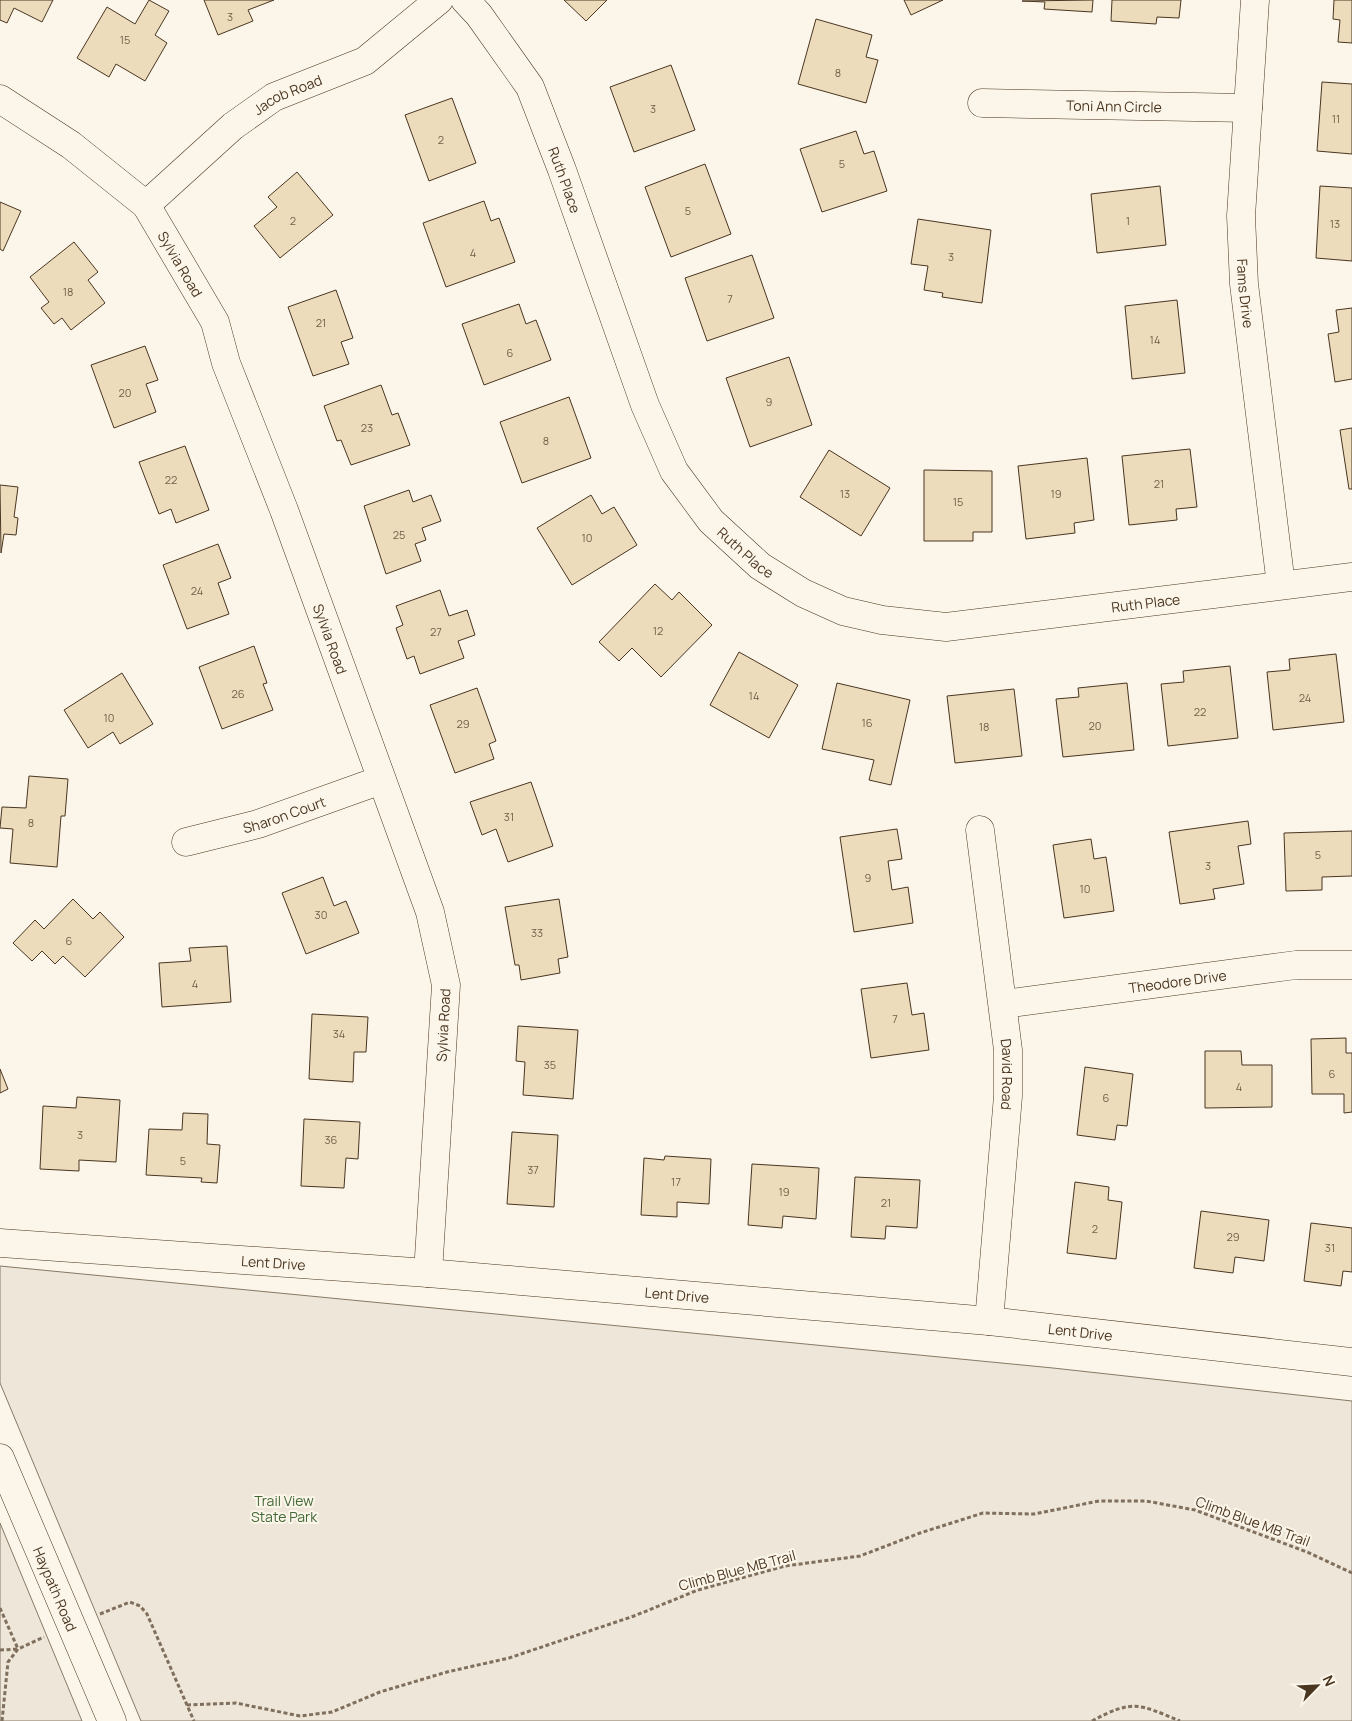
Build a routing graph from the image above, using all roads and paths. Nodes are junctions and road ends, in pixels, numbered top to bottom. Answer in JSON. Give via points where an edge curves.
{"nodes":[{"id":1,"x":439,"y":0,"type":"edge"},
{"id":2,"x":465,"y":0,"type":"edge"},
{"id":3,"x":1255,"y":0,"type":"edge"},
{"id":4,"x":0,"y":99,"type":"edge"},
{"id":5,"x":982,"y":103,"type":"dead end"},
{"id":6,"x":1248,"y":108,"type":"junction"},
{"id":7,"x":146,"y":205,"type":"junction"},
{"id":8,"x":1352,"y":577,"type":"edge"},
{"id":9,"x":1281,"y":585,"type":"junction"},
{"id":10,"x":381,"y":780,"type":"junction"},
{"id":11,"x":980,"y":830,"type":"dead end"},
{"id":12,"x":186,"y":842,"type":"dead end"},
{"id":13,"x":1352,"y":965,"type":"edge"},
{"id":14,"x":1004,"y":1004,"type":"junction"},
{"id":15,"x":0,"y":1243,"type":"edge"},
{"id":16,"x":428,"y":1273,"type":"junction"},
{"id":17,"x":988,"y":1321,"type":"junction"},
{"id":18,"x":1352,"y":1362,"type":"edge"},
{"id":19,"x":0,"y":1458,"type":"edge"},
{"id":20,"x":1352,"y":1573,"type":"edge"},
{"id":21,"x":0,"y":1608,"type":"edge"},
{"id":22,"x":71,"y":1626,"type":"junction"},
{"id":23,"x":18,"y":1649,"type":"junction"},
{"id":24,"x":0,"y":1650,"type":"edge"},
{"id":25,"x":187,"y":1705,"type":"junction"},
{"id":26,"x":2,"y":1721,"type":"edge"},
{"id":27,"x":112,"y":1721,"type":"edge"},
{"id":28,"x":194,"y":1721,"type":"edge"},
{"id":29,"x":1092,"y":1721,"type":"edge"},
{"id":30,"x":1180,"y":1721,"type":"edge"}],
"edges":[{"from":1,"to":7,"type":"street","name":"Jacob Road","via":[[365,61],[274,97],[234,126]]},
{"from":2,"to":9,"type":"street","name":"Ruth Place","via":[[530,87],[645,405],[674,471],[711,521],[760,566],[804,593],[843,611],[882,620],[946,627]]},
{"from":3,"to":6,"type":"street","name":"Fams Drive"},
{"from":4,"to":7,"type":"street","name":"Sylvia Road","via":[[71,144]]},
{"from":5,"to":6,"type":"street","name":"Toni Ann Circle"},
{"from":6,"to":9,"type":"street","name":"Fams Drive","via":[[1241,216],[1244,284]]},
{"from":7,"to":10,"type":"street","name":"Sylvia Road","via":[[214,322],[226,363],[284,510]]},
{"from":8,"to":9,"type":"street","name":"Ruth Place"},
{"from":10,"to":12,"type":"street","name":"Sharon Court","via":[[258,824]]},
{"from":10,"to":16,"type":"street","name":"Sylvia Road","via":[[430,912],[446,985]]},
{"from":11,"to":14,"type":"street","name":"David Road"},
{"from":13,"to":14,"type":"street","name":"Theodore Drive","via":[[1296,965]]},
{"from":14,"to":17,"type":"street","name":"David Road","via":[[1008,1096]]},
{"from":15,"to":16,"type":"street","name":"Lent Drive"},
{"from":16,"to":17,"type":"street","name":"Lent Drive"},
{"from":17,"to":18,"type":"street","name":"Lent Drive"},
{"from":19,"to":22,"type":"street","name":"Haypath Road"},
{"from":20,"to":25,"type":"path","name":"Climb Blue MB Trail","via":[[1307,1552],[1195,1510],[1146,1501],[1099,1501],[1034,1514],[983,1513],[860,1556],[786,1566],[698,1590],[634,1616],[509,1658],[380,1692],[332,1712],[300,1716],[236,1703]]},
{"from":21,"to":23,"type":"path"},
{"from":22,"to":23,"type":"path"},
{"from":22,"to":25,"type":"path","via":[[130,1602],[140,1606],[147,1614]]},
{"from":22,"to":27,"type":"street","name":"Haypath Road"},
{"from":23,"to":24,"type":"path"},
{"from":23,"to":26,"type":"path","via":[[8,1662]]},
{"from":25,"to":28,"type":"path"},
{"from":29,"to":30,"type":"path","via":[[1111,1711],[1138,1704]]}]}
